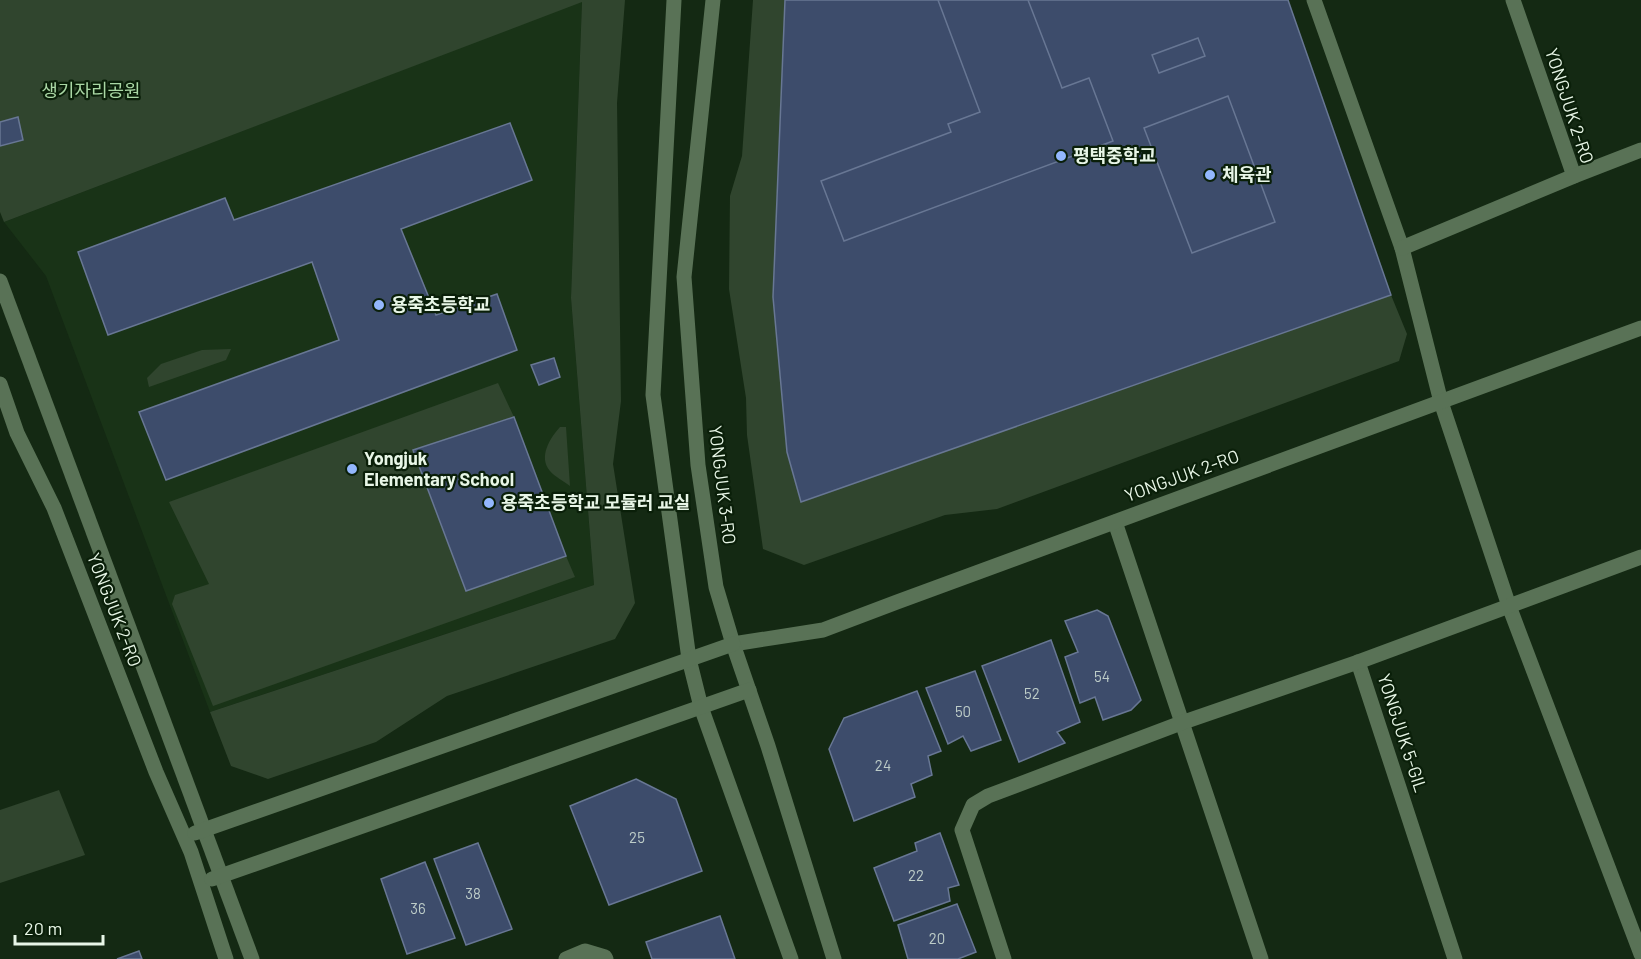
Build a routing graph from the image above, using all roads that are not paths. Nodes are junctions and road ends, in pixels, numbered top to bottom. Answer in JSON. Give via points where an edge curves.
{"nodes":[{"id":1,"x":674,"y":0,"type":"edge"},
{"id":2,"x":713,"y":0,"type":"edge"},
{"id":3,"x":1314,"y":0,"type":"edge"},
{"id":4,"x":1513,"y":0,"type":"edge"},
{"id":5,"x":1641,"y":150,"type":"edge"},
{"id":6,"x":1574,"y":176,"type":"junction"},
{"id":7,"x":1402,"y":248,"type":"junction"},
{"id":8,"x":0,"y":281,"type":"edge"},
{"id":9,"x":1641,"y":328,"type":"edge"},
{"id":10,"x":0,"y":384,"type":"edge"},
{"id":11,"x":1441,"y":402,"type":"junction"},
{"id":12,"x":1115,"y":522,"type":"junction"},
{"id":13,"x":1641,"y":557,"type":"edge"},
{"id":14,"x":1509,"y":606,"type":"junction"},
{"id":15,"x":733,"y":644,"type":"junction"},
{"id":16,"x":689,"y":659,"type":"junction"},
{"id":17,"x":1358,"y":662,"type":"junction"},
{"id":18,"x":749,"y":690,"type":"junction"},
{"id":19,"x":701,"y":707,"type":"junction"},
{"id":20,"x":1181,"y":723,"type":"junction"},
{"id":21,"x":204,"y":830,"type":"junction"},
{"id":22,"x":184,"y":837,"type":"junction"},
{"id":23,"x":221,"y":876,"type":"junction"},
{"id":24,"x":201,"y":883,"type":"junction"},
{"id":25,"x":1641,"y":954,"type":"edge"},
{"id":26,"x":226,"y":959,"type":"edge"},
{"id":27,"x":252,"y":959,"type":"edge"},
{"id":28,"x":566,"y":959,"type":"edge"},
{"id":29,"x":606,"y":959,"type":"edge"},
{"id":30,"x":791,"y":959,"type":"edge"},
{"id":31,"x":834,"y":959,"type":"edge"},
{"id":32,"x":1004,"y":959,"type":"edge"},
{"id":33,"x":1261,"y":959,"type":"edge"},
{"id":34,"x":1455,"y":959,"type":"edge"}],
"edges":[{"from":1,"to":16,"type":"street","via":[[653,394]]},
{"from":2,"to":15,"type":"street","name":"YONGJUK 3-RO","via":[[684,277],[698,465],[716,587]]},
{"from":3,"to":7,"type":"street"},
{"from":4,"to":6,"type":"street","name":"YONGJUK 2-RO"},
{"from":5,"to":6,"type":"street"},
{"from":6,"to":7,"type":"street","name":"YONGJUK 2-RO"},
{"from":7,"to":11,"type":"street"},
{"from":8,"to":21,"type":"street"},
{"from":9,"to":11,"type":"street","name":"YONGJUK 2-RO"},
{"from":10,"to":22,"type":"street","name":"YONGJUK 2-RO","via":[[17,433],[54,508]]},
{"from":11,"to":12,"type":"street","name":"YONGJUK 2-RO"},
{"from":11,"to":14,"type":"street"},
{"from":12,"to":15,"type":"street","name":"YONGJUK 2-RO","via":[[823,630]]},
{"from":12,"to":20,"type":"street"},
{"from":13,"to":14,"type":"street"},
{"from":14,"to":17,"type":"street"},
{"from":14,"to":25,"type":"street"},
{"from":15,"to":16,"type":"street","name":"YONGJUK 2-RO"},
{"from":15,"to":18,"type":"street","name":"YONGJUK 3-RO"},
{"from":16,"to":19,"type":"street"},
{"from":16,"to":21,"type":"street","name":"YONGJUK 2-RO"},
{"from":17,"to":20,"type":"street","name":"YONGJUK 5-GIL"},
{"from":17,"to":34,"type":"street","name":"YONGJUK 5-GIL"},
{"from":18,"to":19,"type":"street"},
{"from":18,"to":31,"type":"street","name":"YONGJUK 3-RO"},
{"from":19,"to":23,"type":"street"},
{"from":19,"to":30,"type":"street"},
{"from":20,"to":32,"type":"street","name":"YONGJUK 5-GIL","via":[[973,805],[962,830]]},
{"from":20,"to":33,"type":"street"},
{"from":21,"to":22,"type":"street","name":"YONGJUK 2-RO"},
{"from":21,"to":23,"type":"street"},
{"from":22,"to":24,"type":"street","name":"YONGJUK 2-RO"},
{"from":23,"to":24,"type":"street"},
{"from":23,"to":27,"type":"street"},
{"from":24,"to":26,"type":"street","name":"YONGJUK 2-RO"},
{"from":28,"to":29,"type":"street","via":[[585,951]]}]}
